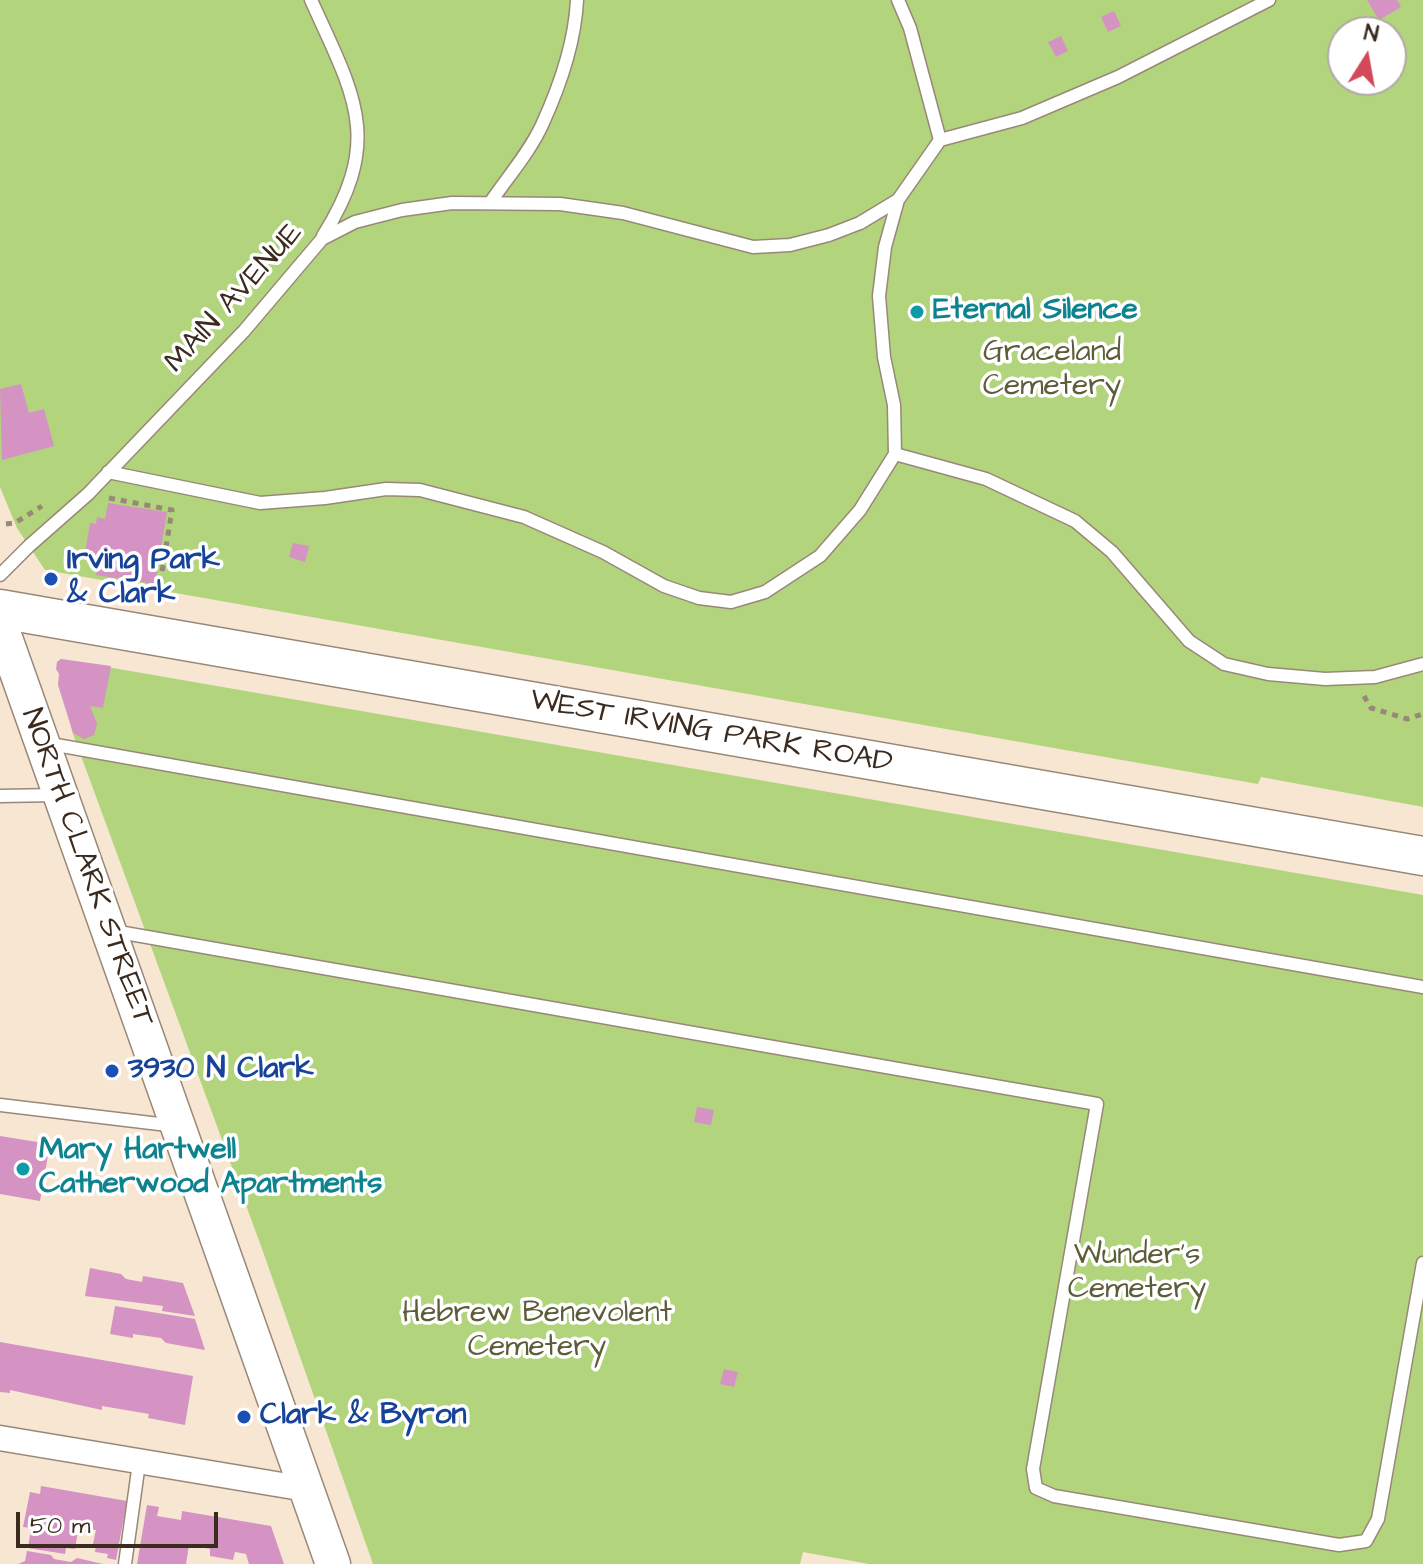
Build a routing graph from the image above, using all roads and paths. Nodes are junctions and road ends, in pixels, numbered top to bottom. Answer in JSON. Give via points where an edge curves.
{"nodes":[{"id":1,"x":311,"y":0,"type":"edge"},
{"id":2,"x":577,"y":0,"type":"edge"},
{"id":3,"x":898,"y":0,"type":"edge"},
{"id":4,"x":1269,"y":0,"type":"edge"},
{"id":5,"x":940,"y":140,"type":"junction"},
{"id":6,"x":898,"y":200,"type":"junction"},
{"id":7,"x":490,"y":203,"type":"junction"},
{"id":8,"x":322,"y":239,"type":"junction"},
{"id":9,"x":895,"y":454,"type":"junction"},
{"id":10,"x":108,"y":472,"type":"junction"},
{"id":11,"x":88,"y":494,"type":"junction"},
{"id":12,"x":0,"y":575,"type":"edge"},
{"id":13,"x":160,"y":584,"type":"dead end"},
{"id":14,"x":0,"y":609,"type":"edge"},
{"id":15,"x":0,"y":624,"type":"edge"},
{"id":16,"x":1423,"y":664,"type":"edge"},
{"id":17,"x":1353,"y":678,"type":"junction"},
{"id":18,"x":1423,"y":714,"type":"edge"},
{"id":19,"x":42,"y":743,"type":"junction"},
{"id":20,"x":60,"y":795,"type":"junction"},
{"id":21,"x":0,"y":796,"type":"edge"},
{"id":22,"x":1423,"y":856,"type":"edge"},
{"id":23,"x":109,"y":930,"type":"junction"},
{"id":24,"x":1423,"y":987,"type":"edge"},
{"id":25,"x":0,"y":1105,"type":"edge"},
{"id":26,"x":178,"y":1126,"type":"junction"},
{"id":27,"x":1423,"y":1263,"type":"edge"},
{"id":28,"x":0,"y":1438,"type":"edge"},
{"id":29,"x":139,"y":1463,"type":"junction"},
{"id":30,"x":306,"y":1489,"type":"junction"},
{"id":31,"x":125,"y":1564,"type":"edge"},
{"id":32,"x":333,"y":1564,"type":"edge"}],
"edges":[{"from":1,"to":8,"type":"lane","via":[[358,122],[353,177],[343,206]]},
{"from":2,"to":7,"type":"lane","via":[[563,69],[541,128]]},
{"from":3,"to":5,"type":"lane"},
{"from":4,"to":5,"type":"lane","via":[[1022,118]]},
{"from":5,"to":6,"type":"lane"},
{"from":6,"to":7,"type":"lane","name":"MAIN AVENUE","via":[[829,235],[753,247],[623,213],[560,204]]},
{"from":6,"to":9,"type":"lane","via":[[879,296]]},
{"from":7,"to":8,"type":"lane","name":"MAIN AVENUE","via":[[402,210],[355,222]]},
{"from":8,"to":10,"type":"lane","name":"MAIN AVENUE","via":[[244,331]]},
{"from":9,"to":10,"type":"lane","via":[[860,510],[820,556],[765,592],[731,602],[664,586],[524,517],[420,490],[260,503]]},
{"from":9,"to":17,"type":"lane","via":[[986,479],[1075,521],[1112,552],[1189,641],[1224,664],[1268,674]]},
{"from":10,"to":11,"type":"lane","name":"MAIN AVENUE"},
{"from":11,"to":12,"type":"lane","name":"MAIN AVENUE"},
{"from":11,"to":13,"type":"path","via":[[172,510]]},
{"from":14,"to":22,"type":"main road","name":"WEST IRVING PARK ROAD"},
{"from":15,"to":19,"type":"main road","name":"NORTH CLARK STREET"},
{"from":16,"to":17,"type":"lane"},
{"from":17,"to":18,"type":"path","via":[[1371,708],[1407,719]]},
{"from":19,"to":20,"type":"main road","name":"NORTH CLARK STREET"},
{"from":19,"to":24,"type":"lane"},
{"from":20,"to":21,"type":"lane"},
{"from":20,"to":23,"type":"main road","name":"NORTH CLARK STREET"},
{"from":23,"to":26,"type":"main road","name":"NORTH CLARK STREET"},
{"from":23,"to":27,"type":"lane","via":[[1097,1104],[1033,1469],[1036,1488],[1054,1496],[1339,1545],[1366,1541],[1378,1519]]},
{"from":25,"to":26,"type":"lane"},
{"from":26,"to":30,"type":"main road","name":"NORTH CLARK STREET"},
{"from":28,"to":29,"type":"street"},
{"from":29,"to":30,"type":"street"},
{"from":29,"to":31,"type":"lane"},
{"from":30,"to":32,"type":"main road","name":"NORTH CLARK STREET"}]}
